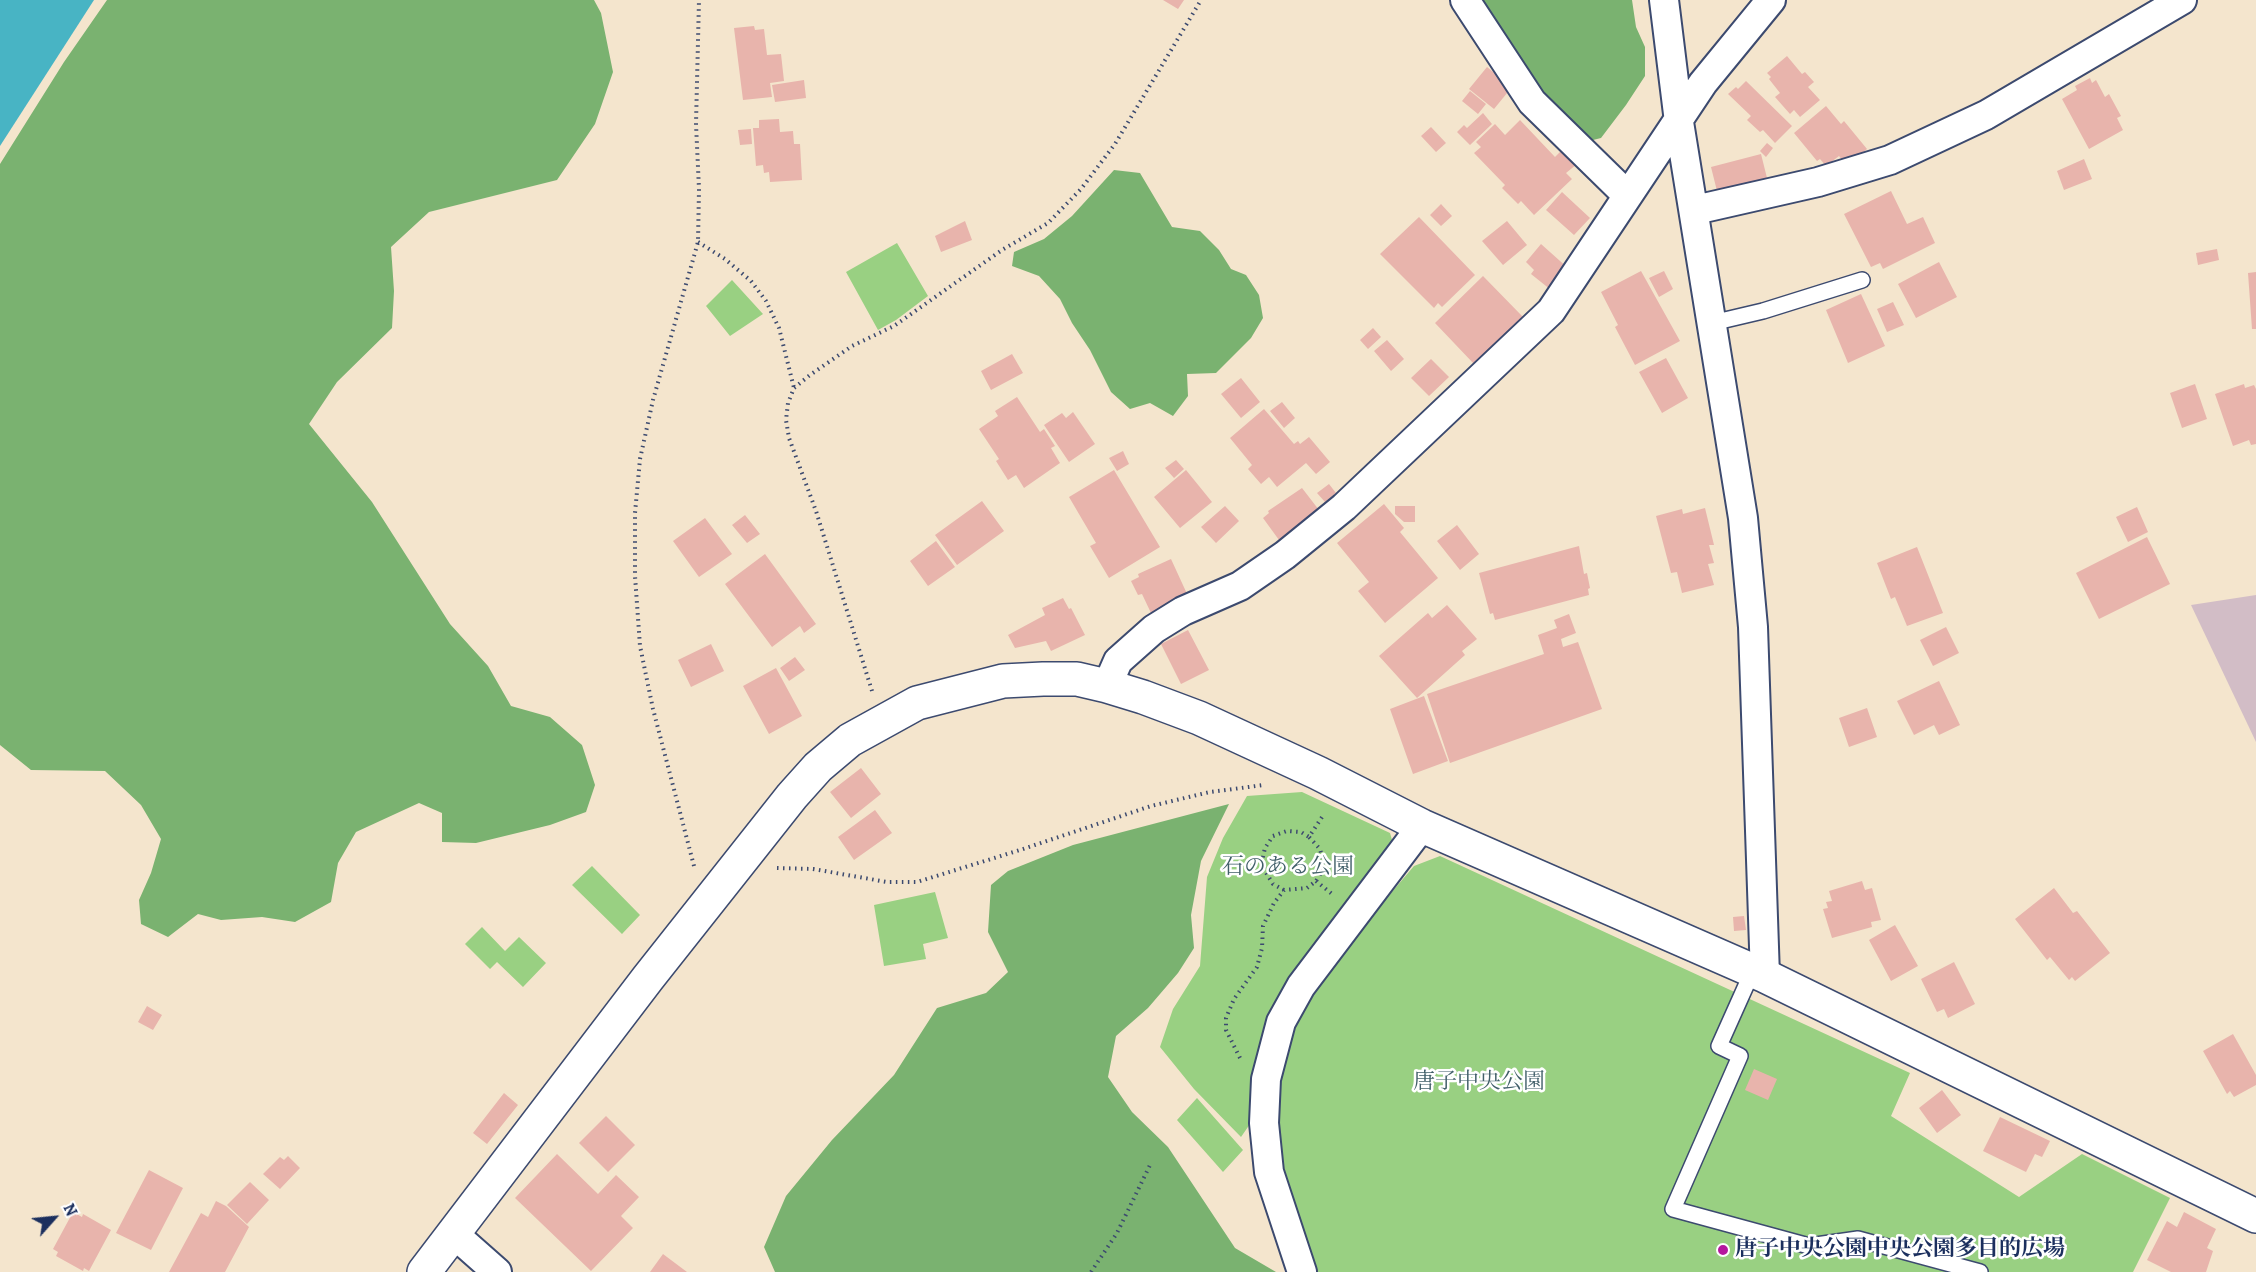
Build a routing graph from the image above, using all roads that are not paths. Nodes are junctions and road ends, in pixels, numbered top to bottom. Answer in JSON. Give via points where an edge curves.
{"nodes":[{"id":1,"x":1465,"y":0,"type":"edge"},
{"id":2,"x":1664,"y":0,"type":"edge"},
{"id":3,"x":1771,"y":0,"type":"edge"},
{"id":4,"x":2182,"y":0,"type":"edge"},
{"id":5,"x":1679,"y":122,"type":"junction"},
{"id":6,"x":1627,"y":195,"type":"junction"},
{"id":7,"x":1695,"y":210,"type":"junction"},
{"id":8,"x":1863,"y":280,"type":"dead end"},
{"id":9,"x":1712,"y":323,"type":"junction"},
{"id":10,"x":1107,"y":686,"type":"junction"},
{"id":11,"x":1422,"y":826,"type":"junction"},
{"id":12,"x":1759,"y":973,"type":"junction"},
{"id":13,"x":2256,"y":1216,"type":"edge"},
{"id":14,"x":454,"y":1234,"type":"junction"},
{"id":15,"x":424,"y":1272,"type":"edge"},
{"id":16,"x":497,"y":1272,"type":"edge"},
{"id":17,"x":1302,"y":1272,"type":"edge"},
{"id":18,"x":1980,"y":1272,"type":"edge"}],
"edges":[{"from":1,"to":6,"type":"street","via":[[1532,102]]},
{"from":2,"to":5,"type":"street"},
{"from":3,"to":5,"type":"street","via":[[1703,83]]},
{"from":4,"to":7,"type":"street","via":[[1986,115],[1890,160],[1818,182]]},
{"from":5,"to":6,"type":"street"},
{"from":5,"to":7,"type":"street"},
{"from":6,"to":10,"type":"street","via":[[1551,311],[1344,507],[1240,586],[1183,611],[1154,629],[1118,661]]},
{"from":7,"to":9,"type":"street"},
{"from":8,"to":9,"type":"lane"},
{"from":9,"to":12,"type":"street","via":[[1743,518],[1753,627]]},
{"from":10,"to":11,"type":"street","via":[[1199,718]]},
{"from":10,"to":14,"type":"street","via":[[1077,679],[1003,681],[917,703],[850,740],[792,796]]},
{"from":11,"to":12,"type":"street"},
{"from":11,"to":17,"type":"street","via":[[1301,986],[1281,1022],[1266,1079],[1264,1123],[1269,1172]]},
{"from":12,"to":13,"type":"street"},
{"from":12,"to":18,"type":"lane","via":[[1719,1046],[1740,1056],[1673,1209],[1809,1246],[1858,1239]]},
{"from":14,"to":15,"type":"street"},
{"from":14,"to":16,"type":"street"}]}
